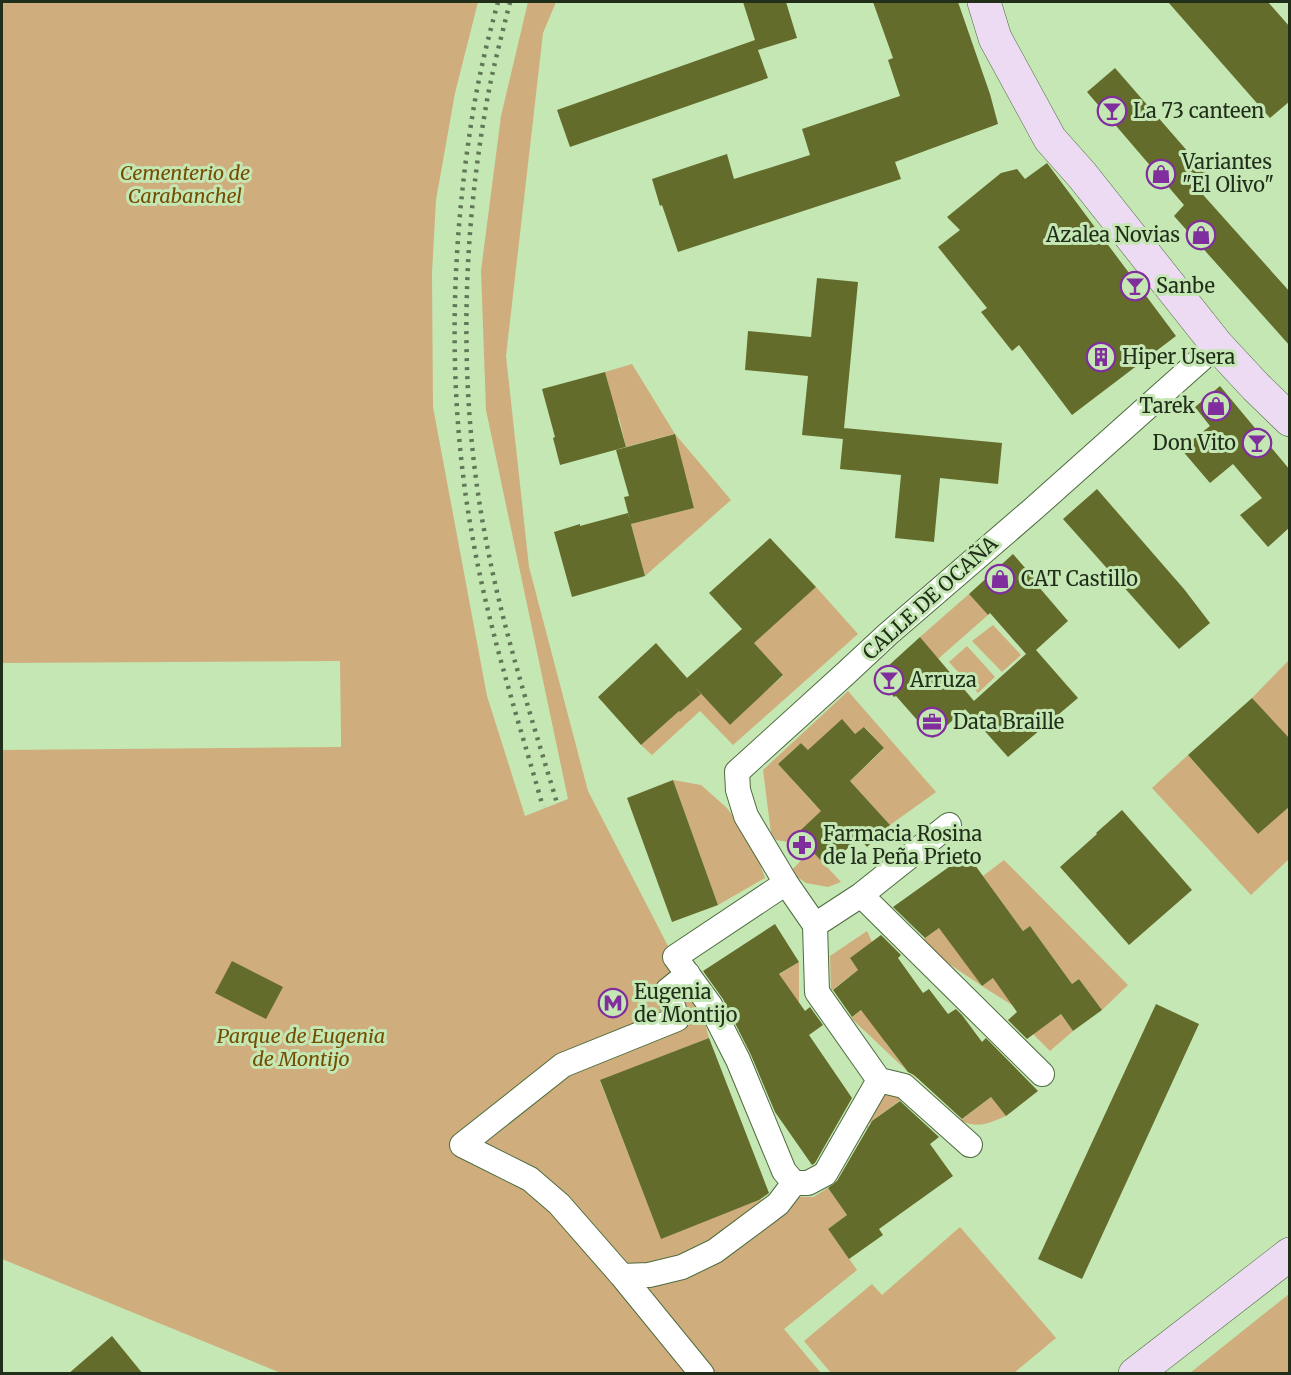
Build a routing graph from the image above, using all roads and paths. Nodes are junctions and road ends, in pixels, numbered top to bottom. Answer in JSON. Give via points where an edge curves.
{"nodes":[{"id":1,"x":984,"y":2,"type":"edge"},
{"id":2,"x":1217,"y":345,"type":"junction"},
{"id":3,"x":1290,"y":420,"type":"edge"},
{"id":4,"x":949,"y":825,"type":"dead end"},
{"id":5,"x":786,"y":883,"type":"junction"},
{"id":6,"x":861,"y":895,"type":"junction"},
{"id":7,"x":815,"y":925,"type":"junction"},
{"id":8,"x":688,"y":974,"type":"junction"},
{"id":9,"x":1042,"y":1074,"type":"dead end"},
{"id":10,"x":879,"y":1080,"type":"junction"},
{"id":11,"x":970,"y":1145,"type":"dead end"},
{"id":12,"x":794,"y":1183,"type":"junction"},
{"id":13,"x":1290,"y":1254,"type":"edge"},
{"id":14,"x":622,"y":1276,"type":"junction"},
{"id":15,"x":702,"y":1374,"type":"edge"},
{"id":16,"x":1135,"y":1374,"type":"edge"}],
"edges":[{"from":1,"to":2,"type":"street","via":[[995,38],[1050,139]]},
{"from":2,"to":3,"type":"street"},
{"from":2,"to":5,"type":"street","name":"CALLE DE OCAÑA","via":[[736,772],[746,816]]},
{"from":4,"to":6,"type":"street"},
{"from":5,"to":7,"type":"street","name":"CALLE DE OCAÑA"},
{"from":5,"to":8,"type":"street","via":[[675,957]]},
{"from":6,"to":7,"type":"street"},
{"from":6,"to":9,"type":"street"},
{"from":7,"to":10,"type":"street","via":[[817,992]]},
{"from":8,"to":12,"type":"street","via":[[710,1005],[738,1060],[784,1171]]},
{"from":8,"to":14,"type":"street","via":[[668,990],[677,1018],[563,1065],[462,1145],[530,1179],[559,1204]]},
{"from":10,"to":11,"type":"street","via":[[904,1086]]},
{"from":10,"to":12,"type":"street","via":[[825,1174],[808,1183]]},
{"from":12,"to":14,"type":"street","via":[[778,1204],[715,1251],[682,1267],[649,1275]]},
{"from":13,"to":16,"type":"street"},
{"from":14,"to":15,"type":"street"}]}
